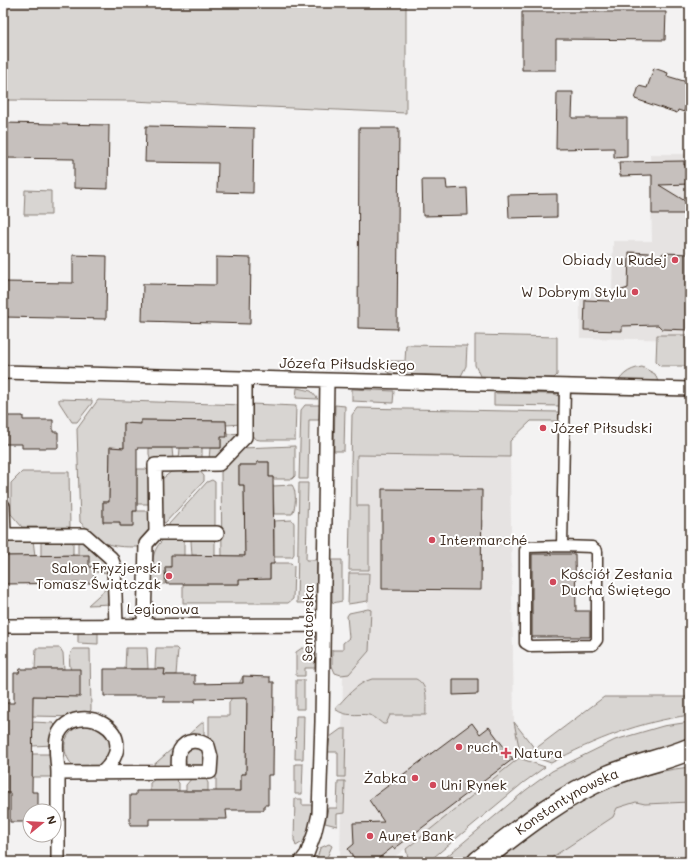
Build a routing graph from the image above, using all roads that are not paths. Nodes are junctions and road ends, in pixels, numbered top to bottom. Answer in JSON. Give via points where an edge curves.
{"nodes":[{"id":1,"x":3,"y":372,"type":"edge"},
{"id":2,"x":246,"y":378,"type":"junction"},
{"id":3,"x":327,"y":380,"type":"junction"},
{"id":4,"x":566,"y":387,"type":"junction"},
{"id":5,"x":690,"y":389,"type":"edge"},
{"id":6,"x":3,"y":506,"type":"edge"},
{"id":7,"x":217,"y":533,"type":"dead end"},
{"id":8,"x":156,"y":534,"type":"junction"},
{"id":9,"x":562,"y":546,"type":"junction"},
{"id":10,"x":144,"y":625,"type":"junction"},
{"id":11,"x":323,"y":625,"type":"junction"},
{"id":12,"x":3,"y":626,"type":"edge"},
{"id":13,"x":116,"y":626,"type":"junction"},
{"id":14,"x":690,"y":749,"type":"edge"},
{"id":15,"x":665,"y":759,"type":"junction"},
{"id":16,"x":690,"y":760,"type":"edge"},
{"id":17,"x":178,"y":772,"type":"dead end"},
{"id":18,"x":58,"y":773,"type":"junction"},
{"id":19,"x":102,"y":773,"type":"junction"},
{"id":20,"x":58,"y":862,"type":"edge"},
{"id":21,"x":302,"y":862,"type":"edge"},
{"id":22,"x":478,"y":862,"type":"edge"}],
"edges":[{"from":1,"to":2,"type":"street","name":"Józefa Piłsudskiego"},
{"from":2,"to":3,"type":"street","name":"Józefa Piłsudskiego"},
{"from":2,"to":8,"type":"street","via":[[245,437],[219,464],[155,465]]},
{"from":3,"to":4,"type":"street","name":"Józefa Piłsudskiego"},
{"from":3,"to":11,"type":"street","name":"Senatorska"},
{"from":4,"to":5,"type":"street","name":"Józefa Piłsudskiego"},
{"from":4,"to":9,"type":"street"},
{"from":6,"to":13,"type":"street","via":[[4,535],[85,535],[111,558],[114,566]]},
{"from":7,"to":8,"type":"street"},
{"from":8,"to":10,"type":"street","via":[[146,544]]},
{"from":9,"to":9,"type":"street","via":[[592,546],[597,551],[597,640],[593,645],[530,646],[525,643],[525,550],[528,547]]},
{"from":10,"to":11,"type":"street","name":"Legionowa"},
{"from":10,"to":13,"type":"street","name":"Legionowa"},
{"from":11,"to":21,"type":"street","name":"Senatorska","via":[[319,814],[314,835]]},
{"from":12,"to":13,"type":"street","name":"Legionowa"},
{"from":14,"to":15,"type":"main road","name":"Konstantynowska"},
{"from":15,"to":16,"type":"main road","name":"Konstantynowska"},
{"from":15,"to":22,"type":"main road","name":"Konstantynowska","via":[[634,766],[586,786],[534,819]]},
{"from":17,"to":19,"type":"street"},
{"from":18,"to":19,"type":"street"},
{"from":18,"to":19,"type":"street","via":[[58,738],[62,728],[69,722],[92,719],[104,723],[116,741],[112,764]]},
{"from":18,"to":20,"type":"street"}]}
